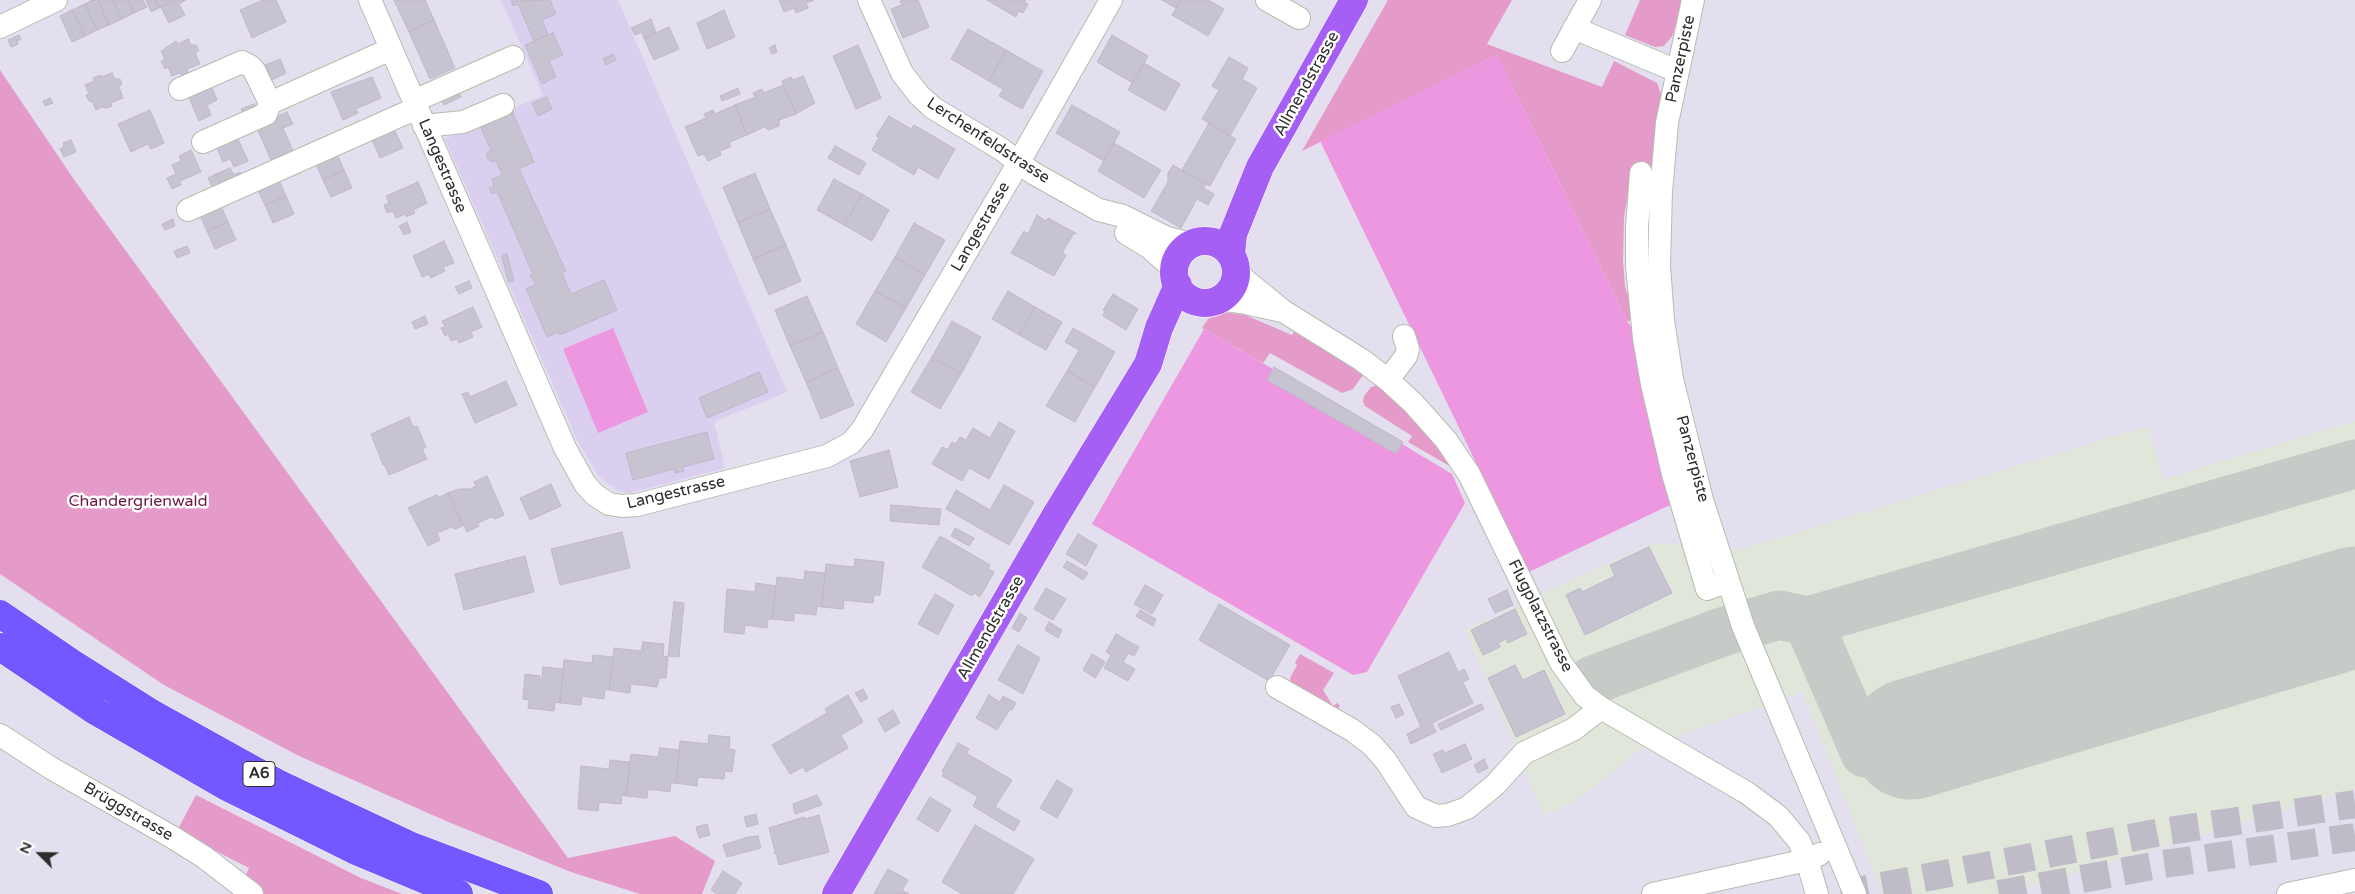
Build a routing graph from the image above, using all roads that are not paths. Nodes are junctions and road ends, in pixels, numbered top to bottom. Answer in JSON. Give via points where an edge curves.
{"nodes":[{"id":1,"x":56,"y":0,"type":"edge"},
{"id":2,"x":370,"y":0,"type":"edge"},
{"id":3,"x":869,"y":0,"type":"edge"},
{"id":4,"x":1111,"y":0,"type":"edge"},
{"id":5,"x":1267,"y":0,"type":"edge"},
{"id":6,"x":1354,"y":0,"type":"edge"},
{"id":7,"x":1590,"y":0,"type":"edge"},
{"id":8,"x":1693,"y":0,"type":"edge"},
{"id":9,"x":1299,"y":18,"type":"dead end"},
{"id":10,"x":0,"y":27,"type":"edge"},
{"id":11,"x":1574,"y":28,"type":"junction"},
{"id":12,"x":391,"y":49,"type":"junction"},
{"id":13,"x":1562,"y":51,"type":"dead end"},
{"id":14,"x":513,"y":57,"type":"dead end"},
{"id":15,"x":1677,"y":71,"type":"junction"},
{"id":16,"x":180,"y":89,"type":"dead end"},
{"id":17,"x":270,"y":103,"type":"junction"},
{"id":18,"x":503,"y":105,"type":"dead end"},
{"id":19,"x":418,"y":111,"type":"junction"},
{"id":20,"x":203,"y":142,"type":"dead end"},
{"id":21,"x":1019,"y":162,"type":"junction"},
{"id":22,"x":1260,"y":167,"type":"junction"},
{"id":23,"x":1641,"y":173,"type":"dead end"},
{"id":24,"x":188,"y":210,"type":"dead end"},
{"id":25,"x":1099,"y":210,"type":"junction"},
{"id":26,"x":1196,"y":242,"type":"junction"},
{"id":27,"x":1234,"y":262,"type":"junction"},
{"id":28,"x":1176,"y":279,"type":"junction"},
{"id":29,"x":1211,"y":301,"type":"junction"},
{"id":30,"x":1283,"y":311,"type":"junction"},
{"id":31,"x":1404,"y":336,"type":"dead end"},
{"id":32,"x":1148,"y":364,"type":"junction"},
{"id":33,"x":1388,"y":380,"type":"junction"},
{"id":34,"x":1728,"y":581,"type":"junction"},
{"id":35,"x":0,"y":614,"type":"edge"},
{"id":36,"x":0,"y":647,"type":"edge"},
{"id":37,"x":1277,"y":686,"type":"dead end"},
{"id":38,"x":1601,"y":708,"type":"junction"},
{"id":39,"x":0,"y":735,"type":"edge"},
{"id":40,"x":1834,"y":847,"type":"junction"},
{"id":41,"x":1807,"y":860,"type":"junction"},
{"id":42,"x":2355,"y":880,"type":"edge"},
{"id":43,"x":252,"y":894,"type":"edge"},
{"id":44,"x":459,"y":894,"type":"edge"},
{"id":45,"x":539,"y":894,"type":"edge"},
{"id":46,"x":836,"y":894,"type":"edge"},
{"id":47,"x":1653,"y":894,"type":"edge"},
{"id":48,"x":1816,"y":894,"type":"edge"},
{"id":49,"x":1855,"y":894,"type":"edge"},
{"id":50,"x":2288,"y":894,"type":"edge"}],
"edges":[{"from":1,"to":10,"type":"street"},
{"from":2,"to":12,"type":"street","name":"Langestrasse"},
{"from":3,"to":21,"type":"street","name":"Lerchenfeldstrasse","via":[[902,73],[918,95]]},
{"from":4,"to":21,"type":"street","name":"Langestrasse"},
{"from":5,"to":9,"type":"street"},
{"from":6,"to":22,"type":"main road","name":"Allmendstrasse"},
{"from":7,"to":11,"type":"street"},
{"from":8,"to":15,"type":"street","name":"Panzerpiste"},
{"from":11,"to":13,"type":"street"},
{"from":11,"to":15,"type":"street"},
{"from":12,"to":17,"type":"street"},
{"from":12,"to":19,"type":"street","name":"Langestrasse"},
{"from":14,"to":19,"type":"street"},
{"from":15,"to":34,"type":"street","name":"Panzerpiste","via":[[1667,123],[1661,192],[1659,266],[1663,320],[1672,379],[1686,436]]},
{"from":16,"to":17,"type":"street","via":[[236,64],[246,63],[254,70]]},
{"from":17,"to":20,"type":"street","via":[[266,114]]},
{"from":18,"to":19,"type":"street","via":[[463,122]]},
{"from":19,"to":21,"type":"street","name":"Langestrasse","via":[[565,448],[585,484],[595,495],[609,504],[622,506],[637,505],[827,456],[851,443],[862,430]]},
{"from":19,"to":24,"type":"street"},
{"from":21,"to":25,"type":"street","name":"Lerchenfeldstrasse"},
{"from":22,"to":26,"type":"main road","name":"Allmendstrasse","via":[[1228,203],[1215,224]]},
{"from":22,"to":27,"type":"main road","name":"Allmendstrasse","via":[[1232,234]]},
{"from":23,"to":34,"type":"street","via":[[1636,228],[1637,266],[1644,338],[1654,394],[1706,589]]},
{"from":25,"to":26,"type":"street","name":"Lerchenfeldstrasse","via":[[1124,216],[1167,238]]},
{"from":25,"to":28,"type":"street","name":"Lerchenfeldstrasse","via":[[1117,228],[1160,257]]},
{"from":26,"to":27,"type":"main road","via":[[1218,244]]},
{"from":26,"to":28,"type":"main road","via":[[1178,257]]},
{"from":27,"to":29,"type":"main road","via":[[1230,288]]},
{"from":27,"to":30,"type":"street","name":"Flugplatzstrasse","via":[[1244,279]]},
{"from":28,"to":29,"type":"main road","via":[[1186,296]]},
{"from":28,"to":32,"type":"main road","name":"Allmendstrasse"},
{"from":29,"to":30,"type":"street","name":"Flugplatzstrasse"},
{"from":29,"to":32,"type":"main road","name":"Allmendstrasse","via":[[1188,315],[1175,336]]},
{"from":30,"to":33,"type":"street","name":"Flugplatzstrasse"},
{"from":31,"to":33,"type":"street","via":[[1408,349],[1406,356]]},
{"from":32,"to":46,"type":"main road","name":"Allmendstrasse","via":[[1056,515]]},
{"from":33,"to":38,"type":"street","name":"Flugplatzstrasse","via":[[1455,452],[1482,498],[1498,546],[1561,663],[1585,696]]},
{"from":34,"to":40,"type":"street","name":"Panzerpiste","via":[[1754,654]]},
{"from":35,"to":45,"type":"highway","number":"A6","via":[[153,714],[279,784],[409,845]]},
{"from":36,"to":44,"type":"highway","number":"A6","via":[[97,712],[225,786],[354,850]]},
{"from":37,"to":38,"type":"street","via":[[1372,745],[1416,807],[1436,816],[1467,808],[1495,785],[1524,753],[1574,729]]},
{"from":38,"to":41,"type":"street","name":"Flugplatzstrasse","via":[[1764,804],[1789,827]]},
{"from":39,"to":43,"type":"street","name":"Brüggstrasse","via":[[193,850]]},
{"from":40,"to":41,"type":"street"},
{"from":40,"to":49,"type":"street","name":"Panzerpiste"},
{"from":41,"to":47,"type":"street"},
{"from":41,"to":48,"type":"street","name":"Flugplatzstrasse"},
{"from":42,"to":50,"type":"street"}]}
